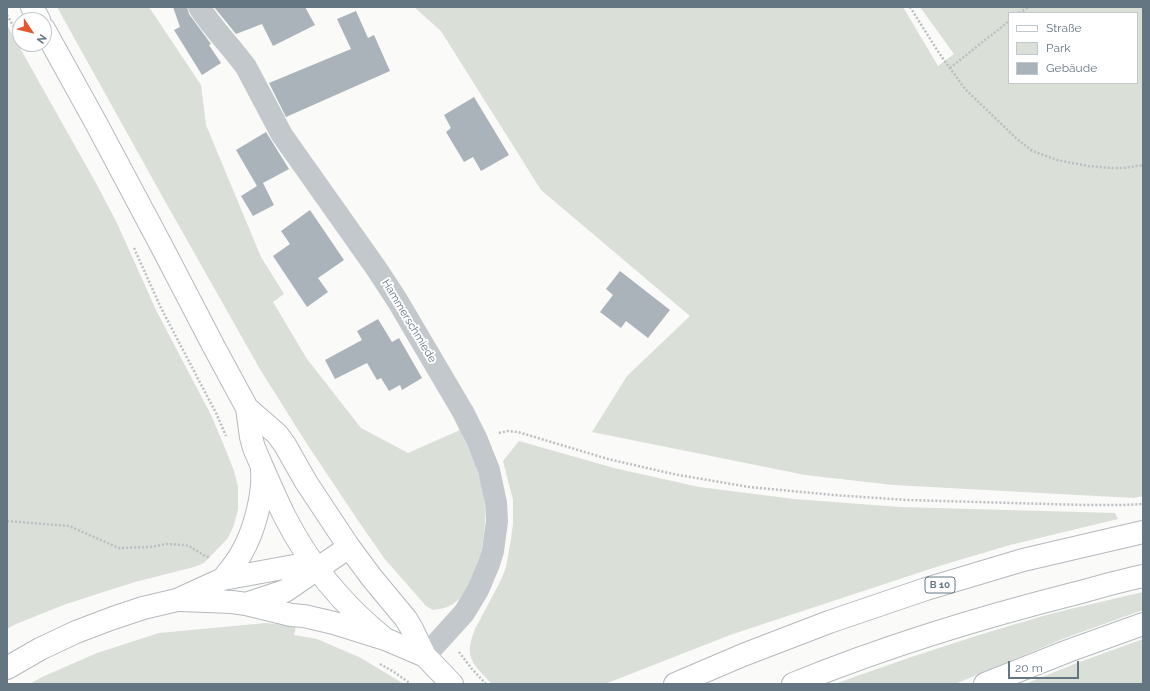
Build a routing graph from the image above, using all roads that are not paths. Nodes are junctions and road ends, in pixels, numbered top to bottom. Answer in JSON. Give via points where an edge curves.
{"nodes":[{"id":1,"x":199,"y":7,"type":"edge"},
{"id":2,"x":52,"y":43,"type":"edge"},
{"id":3,"x":247,"y":408,"type":"junction"},
{"id":4,"x":261,"y":465,"type":"junction"},
{"id":5,"x":1143,"y":532,"type":"edge"},
{"id":6,"x":349,"y":547,"type":"junction"},
{"id":7,"x":318,"y":570,"type":"junction"},
{"id":8,"x":1143,"y":576,"type":"edge"},
{"id":9,"x":223,"y":578,"type":"junction"},
{"id":10,"x":178,"y":600,"type":"junction"},
{"id":11,"x":246,"y":604,"type":"junction"},
{"id":12,"x":1143,"y":624,"type":"edge"},
{"id":13,"x":385,"y":639,"type":"junction"},
{"id":14,"x":425,"y":656,"type":"junction"},
{"id":15,"x":7,"y":668,"type":"edge"},
{"id":16,"x":452,"y":684,"type":"edge"},
{"id":17,"x":675,"y":684,"type":"edge"},
{"id":18,"x":793,"y":684,"type":"edge"},
{"id":19,"x":985,"y":684,"type":"edge"}],
"edges":[{"from":1,"to":14,"type":"street","name":"Hammerschmiede","via":[[246,67],[282,135],[397,300],[463,412],[489,470],[497,521],[493,551],[472,601]]},
{"from":2,"to":3,"type":"main road"},
{"from":3,"to":4,"type":"main road","via":[[251,437]]},
{"from":3,"to":6,"type":"main road","via":[[277,434]]},
{"from":4,"to":7,"type":"main road","via":[[285,518]]},
{"from":4,"to":9,"type":"main road","via":[[260,499],[248,538],[241,553]]},
{"from":5,"to":17,"type":"main road","number":"B 10","via":[[1023,560],[926,589],[829,622]]},
{"from":6,"to":7,"type":"main road"},
{"from":6,"to":14,"type":"main road","via":[[406,619]]},
{"from":7,"to":9,"type":"main road","via":[[294,566]]},
{"from":7,"to":11,"type":"main road","via":[[285,591]]},
{"from":7,"to":13,"type":"main road","via":[[354,612]]},
{"from":8,"to":18,"type":"main road","via":[[1020,607],[915,639]]},
{"from":9,"to":10,"type":"main road"},
{"from":10,"to":11,"type":"main road"},
{"from":10,"to":15,"type":"main road","via":[[143,608],[76,632]]},
{"from":11,"to":13,"type":"main road","via":[[334,623]]},
{"from":12,"to":19,"type":"main road","via":[[1068,650]]},
{"from":13,"to":14,"type":"main road"},
{"from":14,"to":16,"type":"main road"}]}
